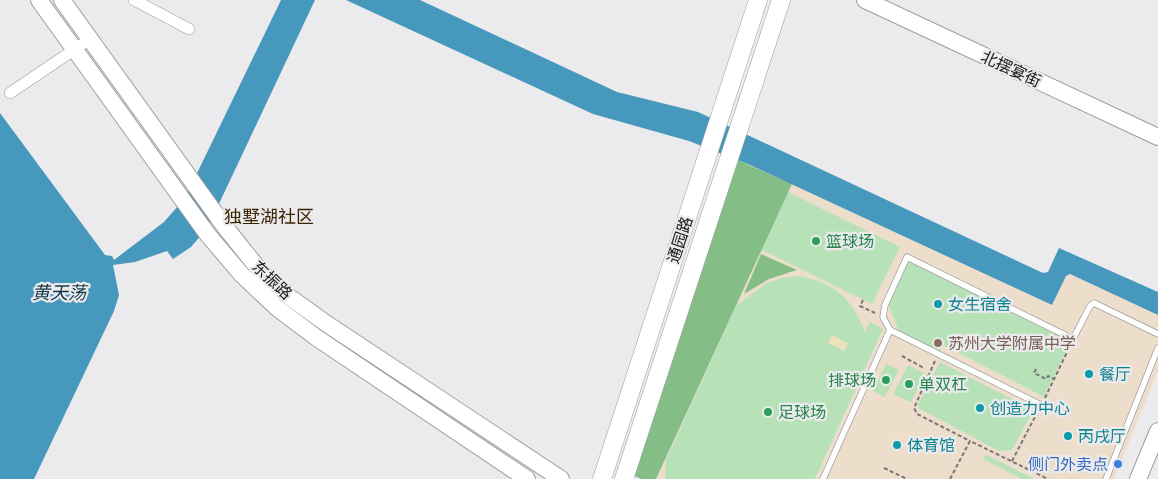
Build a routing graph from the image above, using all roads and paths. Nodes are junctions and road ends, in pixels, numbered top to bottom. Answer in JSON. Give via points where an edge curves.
{"nodes":[{"id":1,"x":39,"y":0,"type":"edge"},
{"id":2,"x":62,"y":0,"type":"edge"},
{"id":3,"x":134,"y":0,"type":"edge"},
{"id":4,"x":758,"y":0,"type":"edge"},
{"id":5,"x":780,"y":0,"type":"edge"},
{"id":6,"x":865,"y":0,"type":"edge"},
{"id":7,"x":188,"y":29,"type":"dead end"},
{"id":8,"x":90,"y":39,"type":"junction"},
{"id":9,"x":74,"y":50,"type":"junction"},
{"id":10,"x":10,"y":93,"type":"dead end"},
{"id":11,"x":1158,"y":137,"type":"edge"},
{"id":12,"x":864,"y":300,"type":"dead end"},
{"id":13,"x":884,"y":317,"type":"junction"},
{"id":14,"x":890,"y":330,"type":"junction"},
{"id":15,"x":1158,"y":334,"type":"edge"},
{"id":16,"x":1073,"y":339,"type":"junction"},
{"id":17,"x":1158,"y":348,"type":"edge"},
{"id":18,"x":938,"y":354,"type":"junction"},
{"id":19,"x":902,"y":356,"type":"dead end"},
{"id":20,"x":924,"y":368,"type":"dead end"},
{"id":21,"x":1036,"y":369,"type":"dead end"},
{"id":22,"x":1054,"y":379,"type":"junction"},
{"id":23,"x":1041,"y":406,"type":"junction"},
{"id":24,"x":1158,"y":431,"type":"edge"},
{"id":25,"x":970,"y":441,"type":"junction"},
{"id":26,"x":1012,"y":461,"type":"junction"},
{"id":27,"x":884,"y":468,"type":"dead end"},
{"id":28,"x":527,"y":479,"type":"edge"},
{"id":29,"x":561,"y":479,"type":"edge"},
{"id":30,"x":602,"y":479,"type":"edge"},
{"id":31,"x":624,"y":479,"type":"edge"},
{"id":32,"x":823,"y":479,"type":"edge"},
{"id":33,"x":906,"y":479,"type":"edge"},
{"id":34,"x":950,"y":479,"type":"edge"},
{"id":35,"x":1048,"y":479,"type":"edge"},
{"id":36,"x":1106,"y":479,"type":"edge"},
{"id":37,"x":1138,"y":479,"type":"edge"}],
"edges":[{"from":1,"to":9,"type":"main road","name":"东振路"},
{"from":2,"to":8,"type":"main road","name":"东振路"},
{"from":3,"to":7,"type":"street"},
{"from":4,"to":30,"type":"main road","name":"通园路"},
{"from":5,"to":31,"type":"main road","name":"通园路"},
{"from":6,"to":11,"type":"main road","name":"北摆宴街"},
{"from":8,"to":9,"type":"street"},
{"from":8,"to":29,"type":"main road","name":"东振路","via":[[251,261],[288,296]]},
{"from":9,"to":10,"type":"street"},
{"from":9,"to":28,"type":"main road","name":"东振路","via":[[208,235],[242,275],[297,324]]},
{"from":12,"to":13,"type":"path","via":[[860,306]]},
{"from":13,"to":14,"type":"lane"},
{"from":13,"to":16,"type":"lane","via":[[885,304],[907,257]]},
{"from":14,"to":18,"type":"lane"},
{"from":14,"to":32,"type":"lane"},
{"from":15,"to":16,"type":"lane","via":[[1094,303]]},
{"from":16,"to":22,"type":"path"},
{"from":17,"to":36,"type":"lane"},
{"from":18,"to":23,"type":"lane"},
{"from":18,"to":25,"type":"path","via":[[914,408],[917,414]]},
{"from":19,"to":20,"type":"path"},
{"from":21,"to":22,"type":"path","via":[[1034,373]]},
{"from":22,"to":23,"type":"path"},
{"from":23,"to":26,"type":"path"},
{"from":24,"to":37,"type":"main road"},
{"from":25,"to":26,"type":"path"},
{"from":25,"to":34,"type":"path"},
{"from":26,"to":35,"type":"path"},
{"from":27,"to":33,"type":"path"}]}
